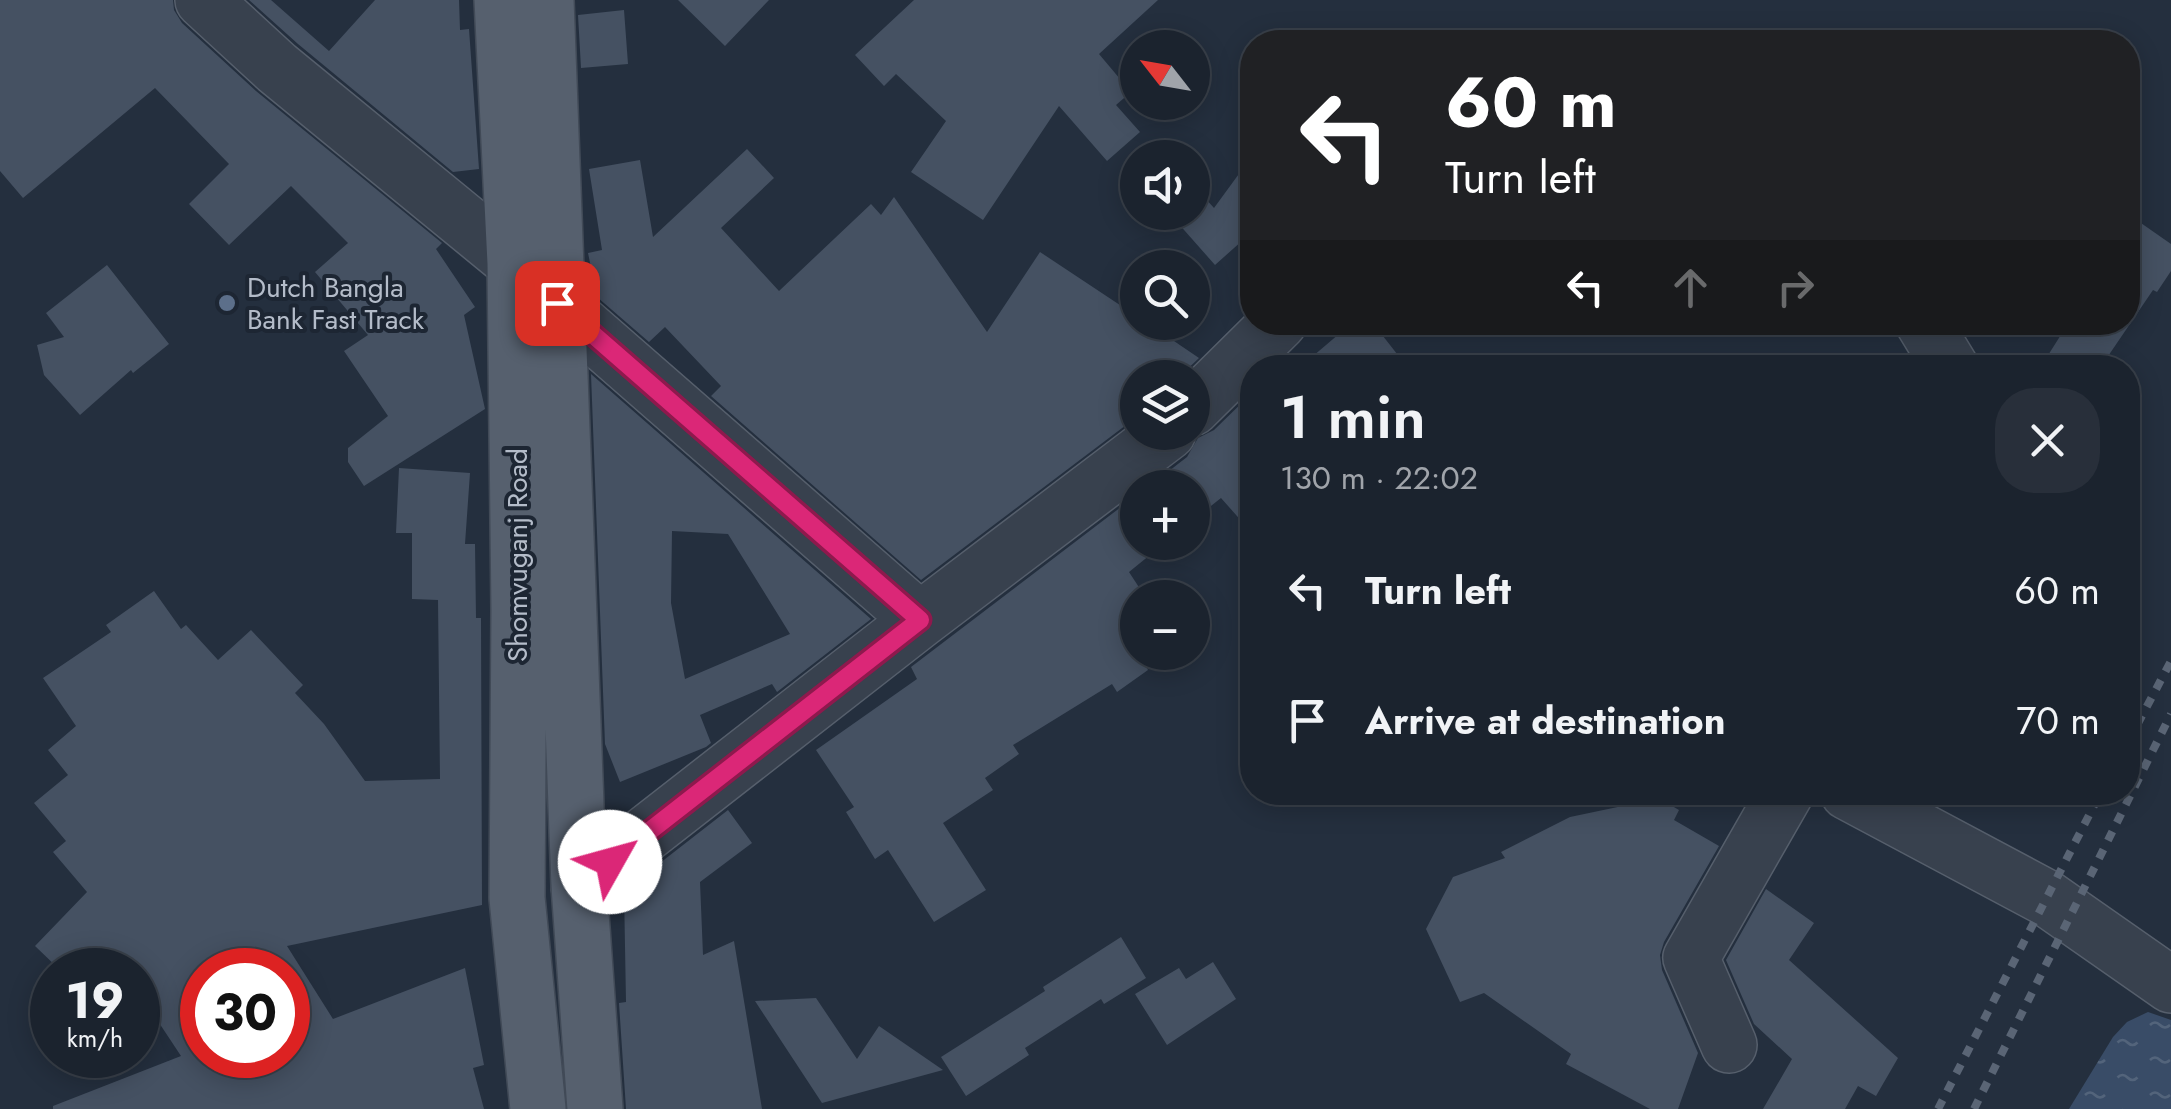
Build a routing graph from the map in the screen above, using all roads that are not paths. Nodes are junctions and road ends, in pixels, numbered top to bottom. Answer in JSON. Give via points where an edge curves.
{"nodes":[{"id":1,"x":203,"y":0,"type":"edge"},
{"id":2,"x":502,"y":0,"type":"edge"},
{"id":3,"x":546,"y":0,"type":"edge"},
{"id":4,"x":515,"y":263,"type":"junction"},
{"id":5,"x":557,"y":303,"type":"junction"},
{"id":6,"x":1266,"y":335,"type":"edge"},
{"id":7,"x":1246,"y":355,"type":"edge"},
{"id":8,"x":1240,"y":361,"type":"edge"},
{"id":9,"x":1210,"y":390,"type":"edge"},
{"id":10,"x":1144,"y":450,"type":"edge"},
{"id":11,"x":920,"y":620,"type":"junction"},
{"id":12,"x":1778,"y":805,"type":"edge"},
{"id":13,"x":1872,"y":805,"type":"edge"},
{"id":14,"x":579,"y":886,"type":"junction"},
{"id":15,"x":2171,"y":985,"type":"edge"},
{"id":16,"x":1729,"y":1045,"type":"dead end"},
{"id":17,"x":538,"y":1109,"type":"edge"},
{"id":18,"x":595,"y":1109,"type":"edge"}],
"edges":[{"from":1,"to":4,"type":"street"},
{"from":2,"to":4,"type":"main road","name":"Shomvuganj Road"},
{"from":3,"to":5,"type":"main road","name":"Shomvuganj Road"},
{"from":4,"to":17,"type":"main road","name":"Shomvuganj Road","via":[[517,898]]},
{"from":5,"to":11,"type":"street"},
{"from":5,"to":14,"type":"main road","name":"Shomvuganj Road"},
{"from":6,"to":7,"type":"street"},
{"from":8,"to":9,"type":"street"},
{"from":10,"to":11,"type":"street"},
{"from":11,"to":14,"type":"street"},
{"from":12,"to":16,"type":"street","via":[[1690,958]]},
{"from":13,"to":15,"type":"street","via":[[2045,897]]},
{"from":14,"to":18,"type":"main road","name":"Shomvuganj Road"}]}
